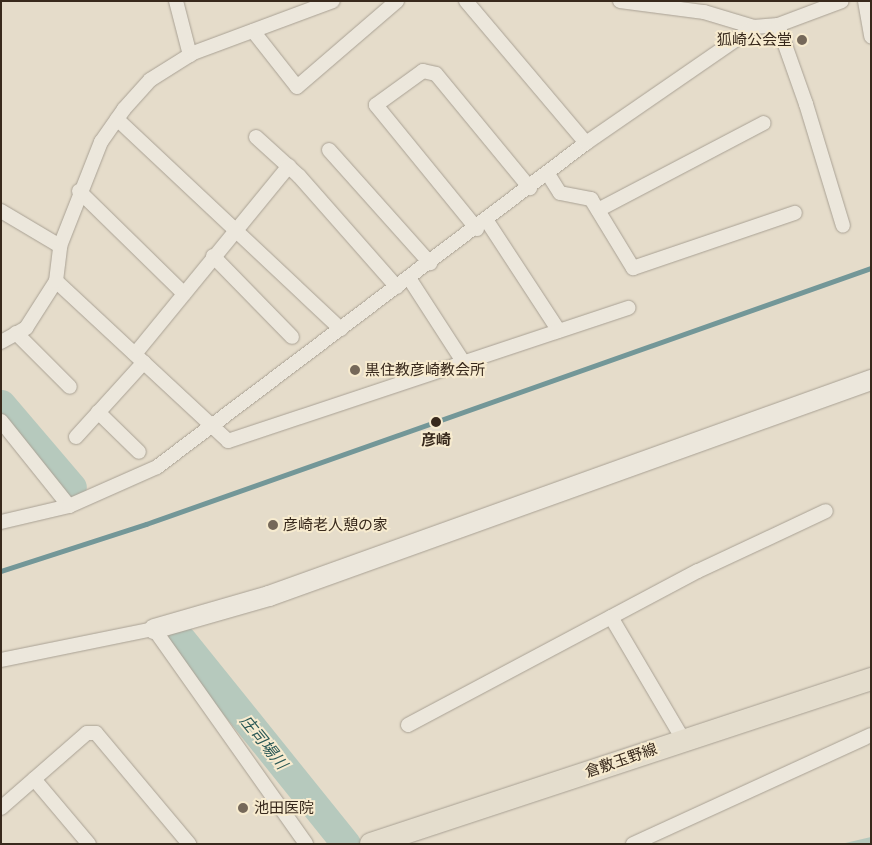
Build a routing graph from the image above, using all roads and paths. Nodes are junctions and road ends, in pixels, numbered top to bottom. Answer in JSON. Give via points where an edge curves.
{"nodes":[{"id":1,"x":176,"y":1,"type":"edge"},
{"id":2,"x":333,"y":1,"type":"edge"},
{"id":3,"x":397,"y":1,"type":"edge"},
{"id":4,"x":466,"y":1,"type":"edge"},
{"id":5,"x":620,"y":1,"type":"edge"},
{"id":6,"x":842,"y":1,"type":"edge"},
{"id":7,"x":866,"y":1,"type":"edge"},
{"id":8,"x":778,"y":25,"type":"junction"},
{"id":9,"x":754,"y":27,"type":"junction"},
{"id":10,"x":253,"y":31,"type":"junction"},
{"id":11,"x":871,"y":36,"type":"edge"},
{"id":12,"x":190,"y":55,"type":"junction"},
{"id":13,"x":117,"y":119,"type":"junction"},
{"id":14,"x":764,"y":123,"type":"dead end"},
{"id":15,"x":256,"y":137,"type":"dead end"},
{"id":16,"x":586,"y":143,"type":"junction"},
{"id":17,"x":329,"y":150,"type":"dead end"},
{"id":18,"x":288,"y":166,"type":"junction"},
{"id":19,"x":548,"y":174,"type":"junction"},
{"id":20,"x":530,"y":188,"type":"junction"},
{"id":21,"x":80,"y":191,"type":"junction"},
{"id":22,"x":598,"y":210,"type":"junction"},
{"id":23,"x":1,"y":211,"type":"edge"},
{"id":24,"x":795,"y":213,"type":"dead end"},
{"id":25,"x":482,"y":225,"type":"junction"},
{"id":26,"x":843,"y":226,"type":"dead end"},
{"id":27,"x":235,"y":229,"type":"junction"},
{"id":28,"x":60,"y":246,"type":"junction"},
{"id":29,"x":214,"y":256,"type":"junction"},
{"id":30,"x":430,"y":263,"type":"junction"},
{"id":31,"x":409,"y":278,"type":"junction"},
{"id":32,"x":56,"y":281,"type":"junction"},
{"id":33,"x":397,"y":288,"type":"junction"},
{"id":34,"x":184,"y":294,"type":"junction"},
{"id":35,"x":628,"y":308,"type":"dead end"},
{"id":36,"x":341,"y":329,"type":"junction"},
{"id":37,"x":559,"y":331,"type":"junction"},
{"id":38,"x":16,"y":333,"type":"junction"},
{"id":39,"x":292,"y":337,"type":"dead end"},
{"id":40,"x":1,"y":342,"type":"edge"},
{"id":41,"x":140,"y":358,"type":"junction"},
{"id":42,"x":464,"y":363,"type":"junction"},
{"id":43,"x":871,"y":380,"type":"edge"},
{"id":44,"x":70,"y":387,"type":"dead end"},
{"id":45,"x":98,"y":412,"type":"junction"},
{"id":46,"x":1,"y":421,"type":"edge"},
{"id":47,"x":210,"y":428,"type":"junction"},
{"id":48,"x":76,"y":437,"type":"dead end"},
{"id":49,"x":138,"y":452,"type":"dead end"},
{"id":50,"x":69,"y":506,"type":"junction"},
{"id":51,"x":826,"y":512,"type":"dead end"},
{"id":52,"x":1,"y":522,"type":"edge"},
{"id":53,"x":612,"y":617,"type":"junction"},
{"id":54,"x":154,"y":629,"type":"junction"},
{"id":55,"x":1,"y":660,"type":"edge"},
{"id":56,"x":871,"y":679,"type":"edge"},
{"id":57,"x":408,"y":725,"type":"dead end"},
{"id":58,"x":871,"y":735,"type":"edge"},
{"id":59,"x":682,"y":739,"type":"junction"},
{"id":60,"x":34,"y":779,"type":"junction"},
{"id":61,"x":1,"y":808,"type":"edge"},
{"id":62,"x":88,"y":844,"type":"edge"},
{"id":63,"x":189,"y":844,"type":"edge"},
{"id":64,"x":306,"y":844,"type":"edge"},
{"id":65,"x":371,"y":844,"type":"edge"},
{"id":66,"x":633,"y":844,"type":"edge"}],
"edges":[{"from":1,"to":12,"type":"street"},
{"from":2,"to":10,"type":"street"},
{"from":3,"to":10,"type":"street","via":[[297,87]]},
{"from":4,"to":16,"type":"street"},
{"from":5,"to":9,"type":"street","via":[[704,12]]},
{"from":6,"to":8,"type":"street"},
{"from":7,"to":11,"type":"street"},
{"from":8,"to":9,"type":"street"},
{"from":8,"to":26,"type":"street"},
{"from":9,"to":16,"type":"street"},
{"from":10,"to":12,"type":"street"},
{"from":12,"to":13,"type":"street","via":[[150,80]]},
{"from":13,"to":21,"type":"street","via":[[101,142]]},
{"from":13,"to":27,"type":"street"},
{"from":14,"to":22,"type":"street"},
{"from":15,"to":18,"type":"street"},
{"from":16,"to":19,"type":"street"},
{"from":17,"to":30,"type":"street"},
{"from":18,"to":27,"type":"street"},
{"from":18,"to":33,"type":"street"},
{"from":19,"to":20,"type":"street"},
{"from":19,"to":22,"type":"street","via":[[560,193],[591,199]]},
{"from":20,"to":25,"type":"street"},
{"from":20,"to":25,"type":"street","via":[[436,74],[423,71],[376,105]]},
{"from":21,"to":28,"type":"street"},
{"from":21,"to":34,"type":"street"},
{"from":22,"to":24,"type":"street","via":[[633,268]]},
{"from":23,"to":28,"type":"street"},
{"from":25,"to":30,"type":"street"},
{"from":25,"to":37,"type":"street"},
{"from":27,"to":29,"type":"street"},
{"from":27,"to":36,"type":"street"},
{"from":28,"to":32,"type":"street"},
{"from":29,"to":34,"type":"street"},
{"from":29,"to":39,"type":"street"},
{"from":30,"to":31,"type":"street"},
{"from":31,"to":33,"type":"street"},
{"from":31,"to":42,"type":"street"},
{"from":32,"to":38,"type":"street","via":[[26,328]]},
{"from":32,"to":41,"type":"street"},
{"from":33,"to":36,"type":"street"},
{"from":34,"to":41,"type":"street"},
{"from":35,"to":37,"type":"street"},
{"from":36,"to":47,"type":"street"},
{"from":37,"to":42,"type":"street"},
{"from":38,"to":40,"type":"street"},
{"from":38,"to":44,"type":"street"},
{"from":41,"to":45,"type":"street"},
{"from":41,"to":47,"type":"street"},
{"from":42,"to":47,"type":"street","via":[[228,441]]},
{"from":43,"to":54,"type":"street","via":[[269,596]]},
{"from":45,"to":48,"type":"street"},
{"from":45,"to":49,"type":"street"},
{"from":46,"to":50,"type":"street"},
{"from":47,"to":50,"type":"street","via":[[157,467]]},
{"from":50,"to":52,"type":"street"},
{"from":51,"to":53,"type":"street","via":[[698,571]]},
{"from":53,"to":57,"type":"street"},
{"from":53,"to":59,"type":"street"},
{"from":54,"to":55,"type":"street"},
{"from":54,"to":64,"type":"street"},
{"from":56,"to":59,"type":"main road","name":"倉敷玉野線"},
{"from":58,"to":66,"type":"street"},
{"from":59,"to":65,"type":"main road","name":"倉敷玉野線"},
{"from":60,"to":61,"type":"street"},
{"from":60,"to":62,"type":"street"},
{"from":60,"to":63,"type":"street","via":[[87,733],[96,732]]}]}
